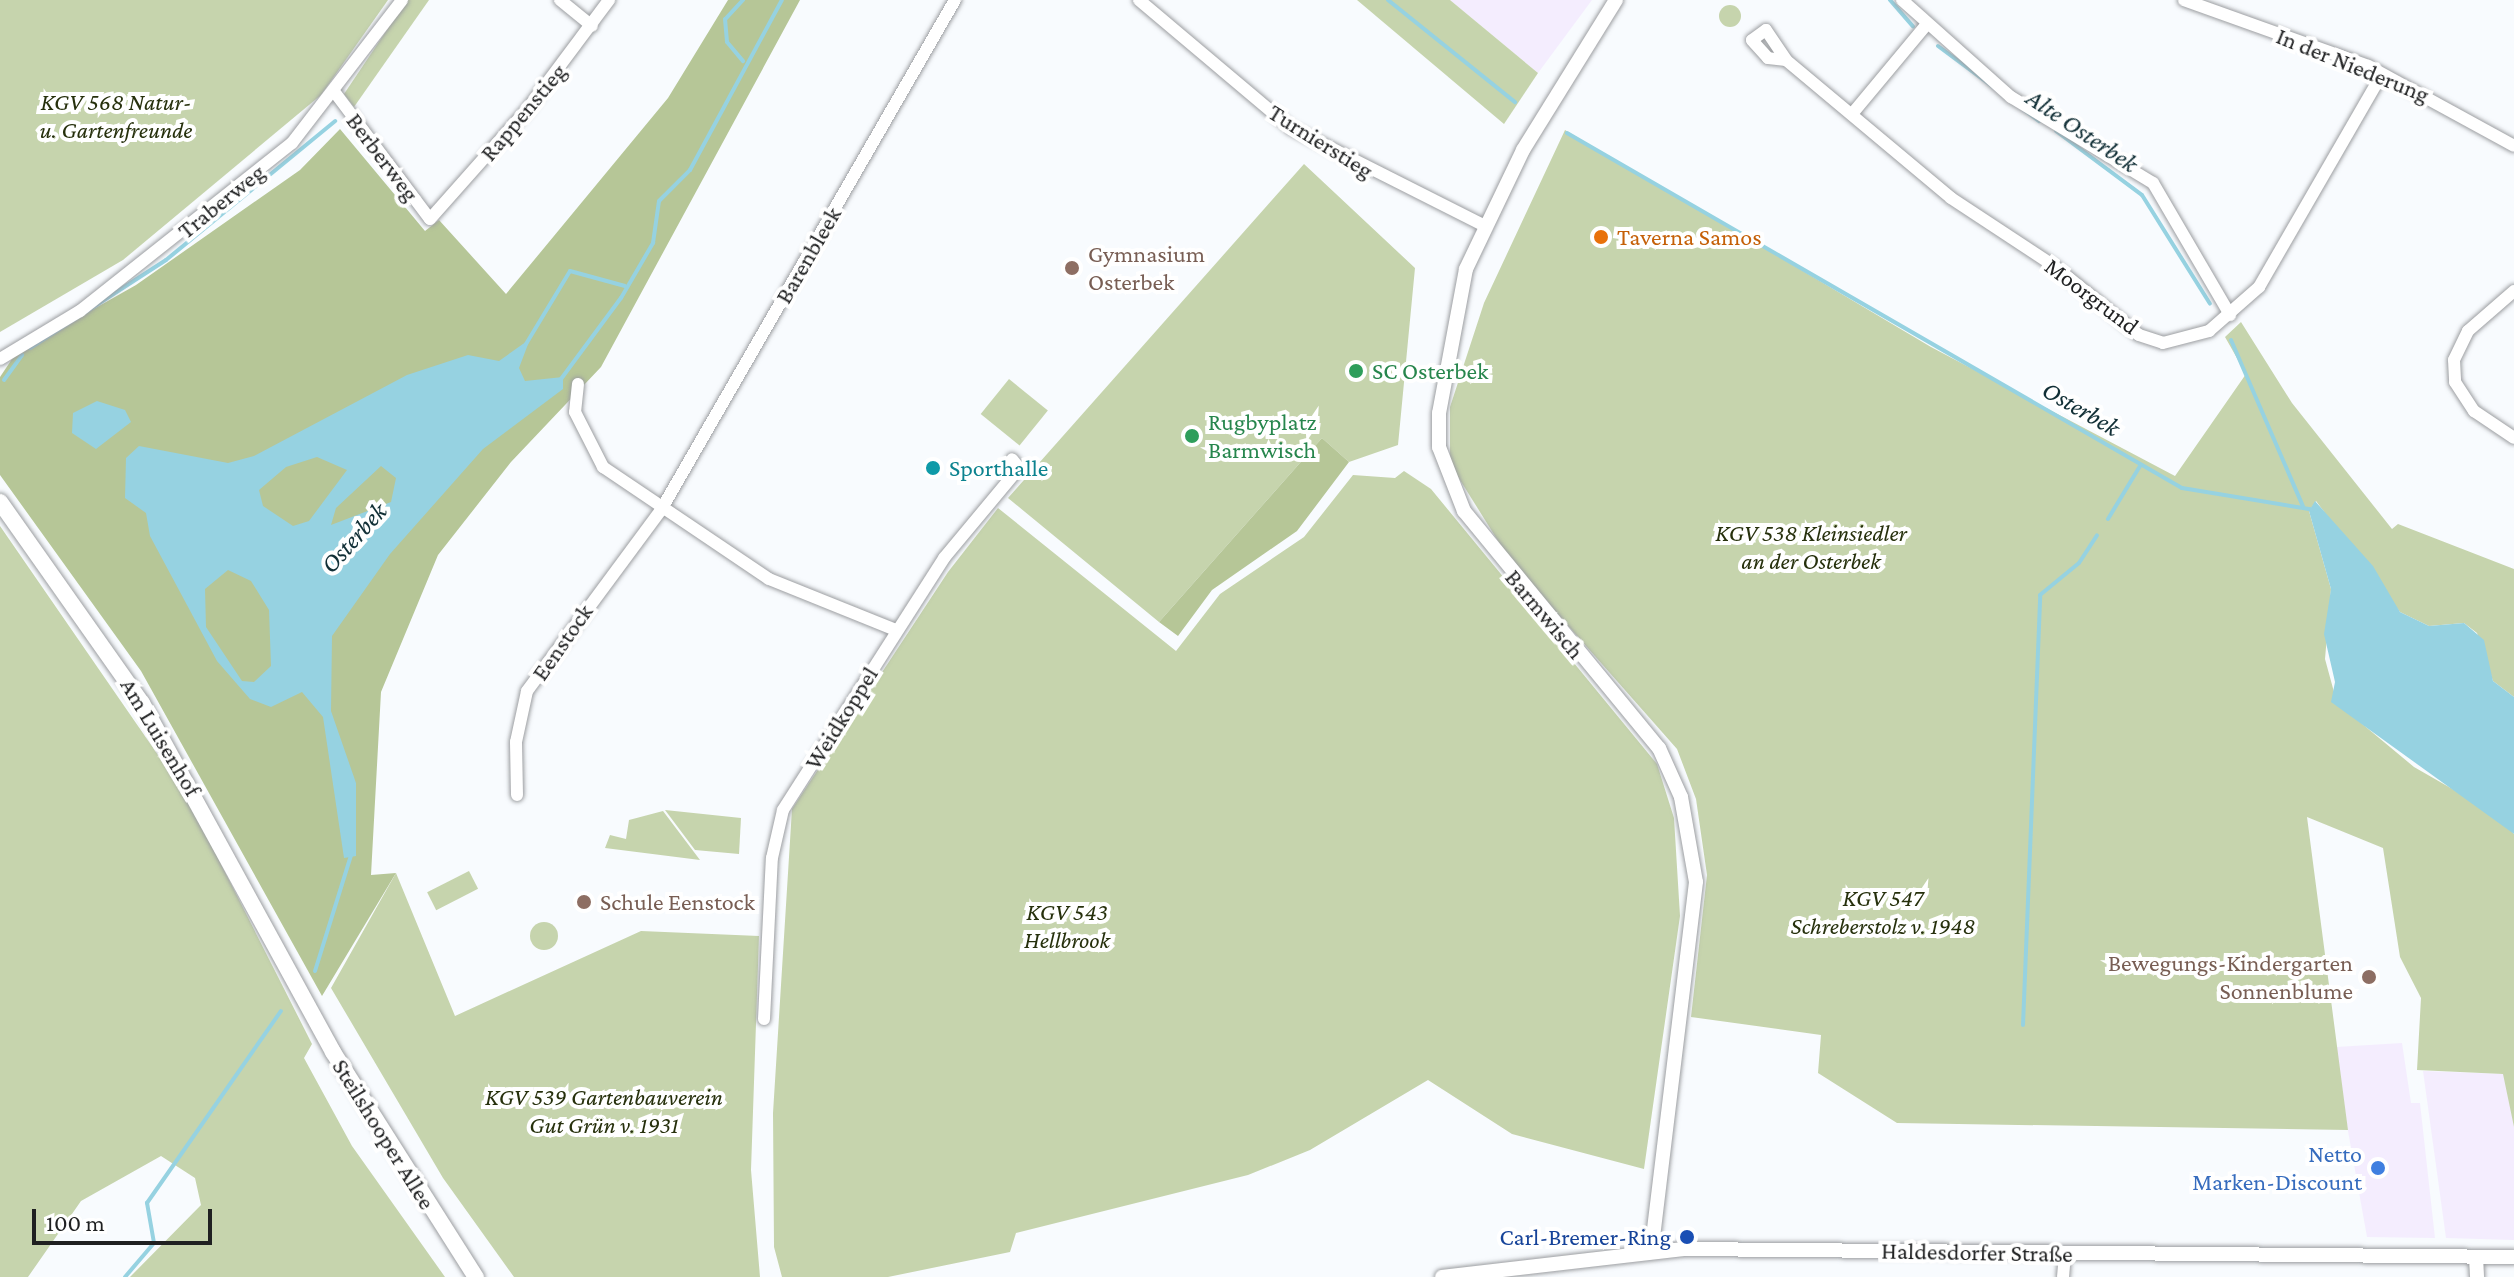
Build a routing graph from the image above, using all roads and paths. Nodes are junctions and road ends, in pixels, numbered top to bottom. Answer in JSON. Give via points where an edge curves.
{"nodes":[{"id":1,"x":402,"y":0,"type":"edge"},
{"id":2,"x":560,"y":0,"type":"edge"},
{"id":3,"x":609,"y":0,"type":"edge"},
{"id":4,"x":955,"y":0,"type":"edge"},
{"id":5,"x":1139,"y":0,"type":"edge"},
{"id":6,"x":1616,"y":0,"type":"edge"},
{"id":7,"x":1902,"y":0,"type":"edge"},
{"id":8,"x":2184,"y":0,"type":"edge"},
{"id":9,"x":1927,"y":24,"type":"junction"},
{"id":10,"x":592,"y":26,"type":"junction"},
{"id":11,"x":1786,"y":60,"type":"dead end"},
{"id":12,"x":2381,"y":76,"type":"junction"},
{"id":13,"x":336,"y":94,"type":"junction"},
{"id":14,"x":1852,"y":114,"type":"junction"},
{"id":15,"x":2514,"y":146,"type":"edge"},
{"id":16,"x":430,"y":219,"type":"joint"},
{"id":17,"x":1483,"y":225,"type":"junction"},
{"id":18,"x":2514,"y":291,"type":"edge"},
{"id":19,"x":2230,"y":315,"type":"junction"},
{"id":20,"x":0,"y":359,"type":"edge"},
{"id":21,"x":578,"y":384,"type":"dead end"},
{"id":22,"x":2514,"y":438,"type":"edge"},
{"id":23,"x":1012,"y":459,"type":"dead end"},
{"id":24,"x":0,"y":502,"type":"edge"},
{"id":25,"x":661,"y":510,"type":"junction"},
{"id":26,"x":896,"y":630,"type":"junction"},
{"id":27,"x":517,"y":795,"type":"dead end"},
{"id":28,"x":296,"y":988,"type":"joint"},
{"id":29,"x":764,"y":1019,"type":"dead end"},
{"id":30,"x":1651,"y":1252,"type":"junction"},
{"id":31,"x":2065,"y":1253,"type":"junction"},
{"id":32,"x":2476,"y":1257,"type":"junction"},
{"id":33,"x":2514,"y":1257,"type":"edge"},
{"id":34,"x":1570,"y":1259,"type":"junction"},
{"id":35,"x":476,"y":1277,"type":"edge"},
{"id":36,"x":1442,"y":1277,"type":"edge"},
{"id":37,"x":1571,"y":1277,"type":"edge"},
{"id":38,"x":2063,"y":1277,"type":"edge"},
{"id":39,"x":2477,"y":1277,"type":"edge"}],
"edges":[{"from":1,"to":13,"type":"street","name":"Traberweg"},
{"from":2,"to":10,"type":"street"},
{"from":3,"to":10,"type":"street","name":"Rappenstieg"},
{"from":4,"to":25,"type":"street","name":"Barenbleek"},
{"from":5,"to":17,"type":"street","name":"Turnierstieg","via":[[1291,128]]},
{"from":6,"to":17,"type":"street","name":"Barmwisch"},
{"from":7,"to":9,"type":"street"},
{"from":8,"to":12,"type":"street","name":"In der Niederung"},
{"from":9,"to":14,"type":"street"},
{"from":9,"to":19,"type":"street","via":[[2011,97],[2153,183]]},
{"from":10,"to":16,"type":"street","name":"Rappenstieg"},
{"from":11,"to":14,"type":"street","name":"Moorgrund"},
{"from":12,"to":15,"type":"street","name":"In der Niederung","via":[[2473,118]]},
{"from":12,"to":19,"type":"street","name":"Moorgrund","via":[[2259,287]]},
{"from":13,"to":16,"type":"street","name":"Berberweg"},
{"from":13,"to":20,"type":"street","name":"Traberweg","via":[[292,143],[153,256]]},
{"from":14,"to":19,"type":"street","name":"Moorgrund","via":[[1951,198],[2054,266],[2139,335],[2163,343],[2187,340]]},
{"from":17,"to":30,"type":"street","name":"Barmwisch","via":[[1462,283],[1439,413],[1446,475],[1512,578],[1659,748],[1692,840],[1696,882]]},
{"from":18,"to":22,"type":"street","via":[[2468,331],[2454,360],[2455,382],[2474,411]]},
{"from":21,"to":25,"type":"street","via":[[575,412],[603,467]]},
{"from":23,"to":26,"type":"street","name":"Weidkoppel","via":[[1019,468]]},
{"from":24,"to":28,"type":"main road","name":"Am Luisenhof","via":[[142,703]]},
{"from":25,"to":26,"type":"street","via":[[769,579]]},
{"from":25,"to":27,"type":"street","name":"Eenstock","via":[[527,691],[516,742]]},
{"from":26,"to":29,"type":"street","name":"Weidkoppel","via":[[783,810],[772,858]]},
{"from":28,"to":35,"type":"main road","name":"Steilshooper Allee"},
{"from":30,"to":31,"type":"street","name":"Haldesdorfer Straße"},
{"from":30,"to":34,"type":"street","name":"Haldesdorfer Straße"},
{"from":31,"to":32,"type":"street","name":"Haldesdorfer Straße"},
{"from":31,"to":38,"type":"street"},
{"from":32,"to":33,"type":"street","name":"Haldesdorfer Straße"},
{"from":32,"to":39,"type":"street"},
{"from":34,"to":36,"type":"street","name":"Haldesdorfer Straße"},
{"from":34,"to":37,"type":"street"}]}
